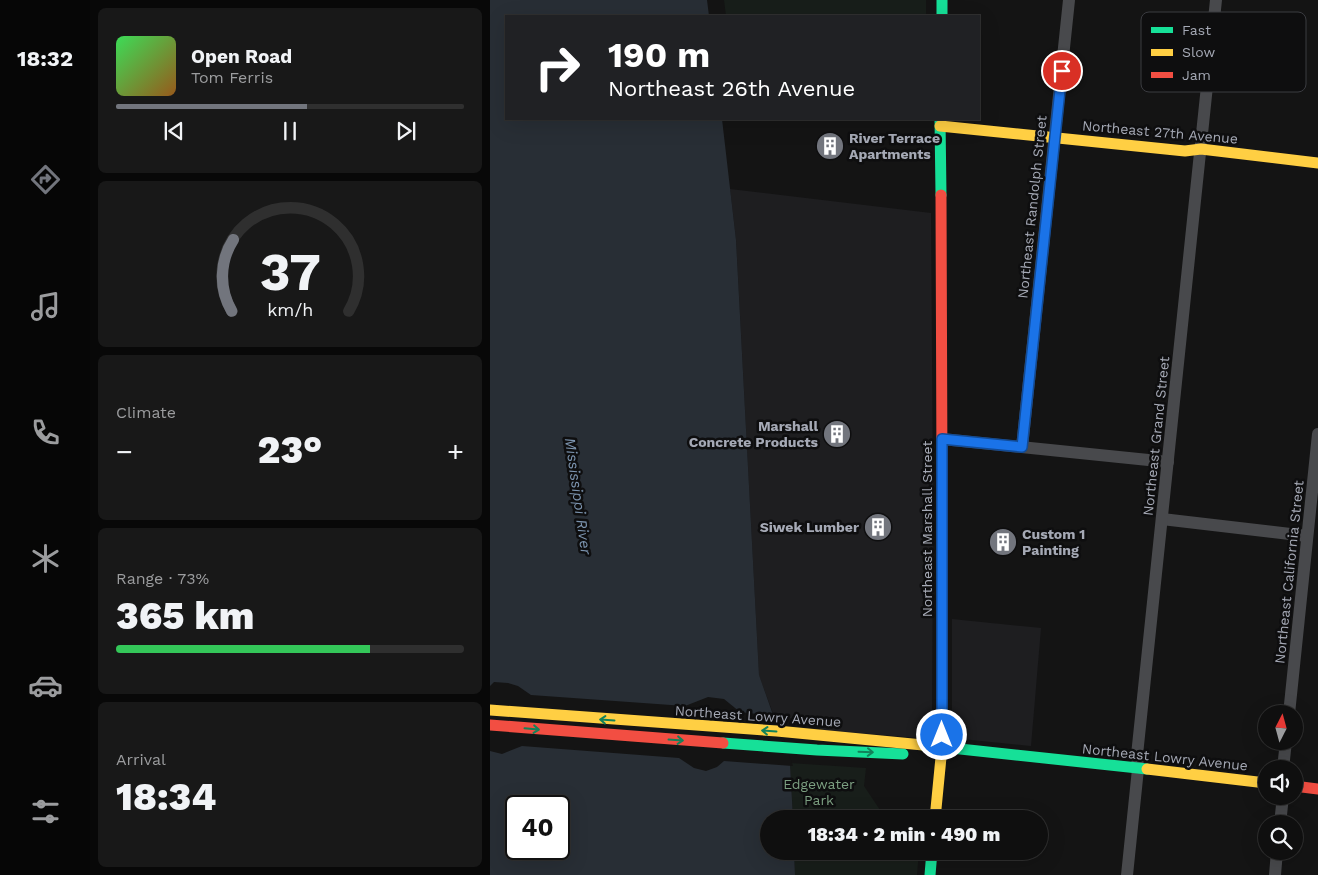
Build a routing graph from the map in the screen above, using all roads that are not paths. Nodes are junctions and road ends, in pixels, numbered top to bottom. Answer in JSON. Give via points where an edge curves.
{"nodes":[{"id":1,"x":942,"y":0,"type":"edge"},
{"id":2,"x":1069,"y":0,"type":"edge"},
{"id":3,"x":942,"y":15,"type":"edge"},
{"id":4,"x":1207,"y":92,"type":"edge"},
{"id":5,"x":940,"y":122,"type":"edge"},
{"id":6,"x":1055,"y":137,"type":"junction"},
{"id":7,"x":1201,"y":149,"type":"junction"},
{"id":8,"x":1318,"y":162,"type":"edge"},
{"id":9,"x":1318,"y":434,"type":"edge"},
{"id":10,"x":942,"y":439,"type":"junction"},
{"id":11,"x":1022,"y":447,"type":"junction"},
{"id":12,"x":1168,"y":462,"type":"junction"},
{"id":13,"x":1316,"y":477,"type":"edge"},
{"id":14,"x":1162,"y":519,"type":"junction"},
{"id":15,"x":1307,"y":536,"type":"junction"},
{"id":16,"x":1290,"y":705,"type":"edge"},
{"id":17,"x":490,"y":710,"type":"edge"},
{"id":18,"x":490,"y":725,"type":"edge"},
{"id":19,"x":942,"y":747,"type":"junction"},
{"id":20,"x":1138,"y":769,"type":"junction"},
{"id":21,"x":1258,"y":782,"type":"edge"},
{"id":22,"x":1303,"y":787,"type":"edge"},
{"id":23,"x":1318,"y":789,"type":"edge"},
{"id":24,"x":936,"y":810,"type":"edge"},
{"id":25,"x":931,"y":860,"type":"edge"},
{"id":26,"x":1276,"y":860,"type":"edge"},
{"id":27,"x":930,"y":875,"type":"edge"},
{"id":28,"x":1127,"y":875,"type":"edge"},
{"id":29,"x":1275,"y":875,"type":"edge"}],
"edges":[{"from":1,"to":3,"type":"main road"},
{"from":2,"to":6,"type":"street","name":"Northeast Randolph Street"},
{"from":4,"to":7,"type":"street","name":"Northeast Grand Street"},
{"from":5,"to":6,"type":"main road","name":"Northeast 27th Avenue"},
{"from":5,"to":10,"type":"main road","name":"Northeast Marshall Street"},
{"from":6,"to":7,"type":"main road","name":"Northeast 27th Avenue","via":[[1185,151]]},
{"from":6,"to":11,"type":"street","name":"Northeast Randolph Street"},
{"from":7,"to":8,"type":"main road","name":"Northeast 27th Avenue"},
{"from":7,"to":12,"type":"street","name":"Northeast Grand Street"},
{"from":9,"to":13,"type":"street","name":"Northeast California Street"},
{"from":10,"to":11,"type":"street"},
{"from":10,"to":19,"type":"main road","name":"Northeast Marshall Street"},
{"from":11,"to":12,"type":"street"},
{"from":12,"to":14,"type":"street","name":"Northeast Grand Street"},
{"from":13,"to":15,"type":"street","name":"Northeast California Street"},
{"from":14,"to":15,"type":"street"},
{"from":14,"to":20,"type":"street","name":"Northeast Grand Street"},
{"from":15,"to":16,"type":"street","name":"Northeast California Street"},
{"from":19,"to":17,"type":"main road","name":"Northeast Lowry Avenue","one_way":true},
{"from":18,"to":19,"type":"main road","name":"Northeast Lowry Avenue","one_way":true,"via":[[817,750],[921,754]]},
{"from":19,"to":20,"type":"main road","name":"Northeast Lowry Avenue"},
{"from":19,"to":24,"type":"main road","name":"Northeast Marshall Street"},
{"from":20,"to":21,"type":"main road","name":"Northeast Lowry Avenue"},
{"from":20,"to":28,"type":"street","name":"Northeast Grand Street"},
{"from":22,"to":23,"type":"main road"},
{"from":25,"to":27,"type":"main road"},
{"from":26,"to":29,"type":"street"}]}
